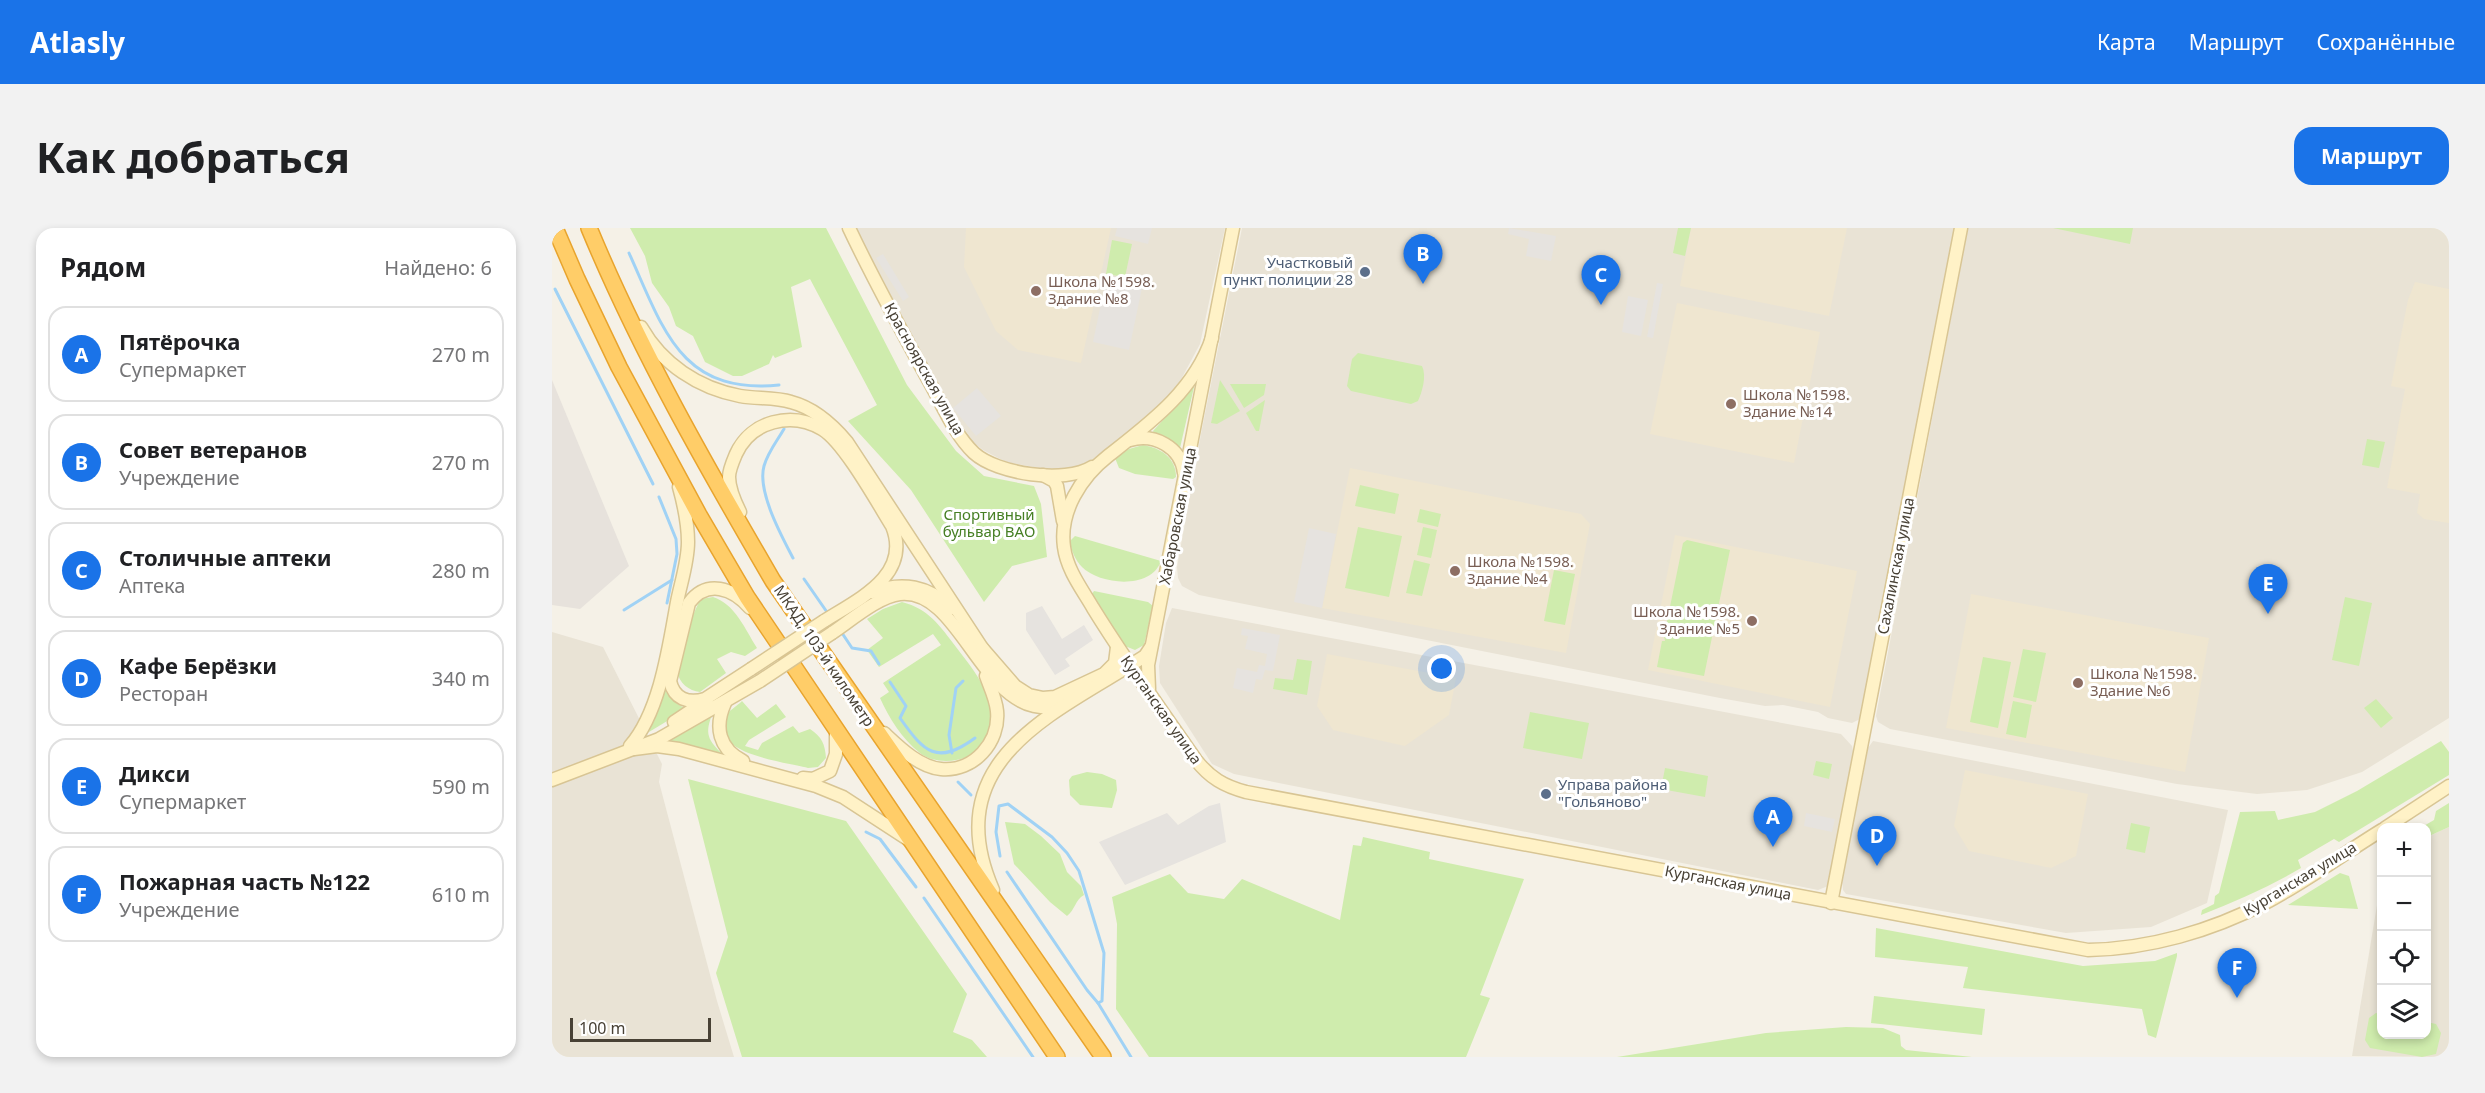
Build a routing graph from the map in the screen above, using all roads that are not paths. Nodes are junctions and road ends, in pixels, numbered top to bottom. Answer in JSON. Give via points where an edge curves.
{"nodes":[{"id":1,"x":555,"y":228,"type":"edge"},
{"id":2,"x":589,"y":228,"type":"edge"},
{"id":3,"x":849,"y":228,"type":"edge"},
{"id":4,"x":1233,"y":228,"type":"edge"},
{"id":5,"x":1961,"y":228,"type":"edge"},
{"id":6,"x":605,"y":266,"type":"junction"},
{"id":7,"x":1212,"y":338,"type":"junction"},
{"id":8,"x":1124,"y":444,"type":"junction"},
{"id":9,"x":1101,"y":462,"type":"junction"},
{"id":10,"x":675,"y":472,"type":"junction"},
{"id":11,"x":1041,"y":474,"type":"junction"},
{"id":12,"x":1184,"y":480,"type":"junction"},
{"id":13,"x":1064,"y":530,"type":"junction"},
{"id":14,"x":773,"y":580,"type":"junction"},
{"id":15,"x":866,"y":594,"type":"junction"},
{"id":16,"x":769,"y":630,"type":"junction"},
{"id":17,"x":1153,"y":643,"type":"junction"},
{"id":18,"x":1117,"y":647,"type":"junction"},
{"id":19,"x":986,"y":654,"type":"junction"},
{"id":20,"x":828,"y":663,"type":"junction"},
{"id":21,"x":1130,"y":665,"type":"junction"},
{"id":22,"x":982,"y":666,"type":"junction"},
{"id":23,"x":717,"y":691,"type":"junction"},
{"id":24,"x":1150,"y":693,"type":"junction"},
{"id":25,"x":1070,"y":701,"type":"junction"},
{"id":26,"x":725,"y":703,"type":"junction"},
{"id":27,"x":836,"y":731,"type":"junction"},
{"id":28,"x":632,"y":747,"type":"junction"},
{"id":29,"x":552,"y":780,"type":"edge"},
{"id":30,"x":2449,"y":786,"type":"edge"},
{"id":31,"x":2392,"y":823,"type":"edge"},
{"id":32,"x":2377,"y":833,"type":"edge"},
{"id":33,"x":911,"y":842,"type":"junction"},
{"id":34,"x":1832,"y":903,"type":"junction"},
{"id":35,"x":1033,"y":958,"type":"junction"},
{"id":36,"x":1057,"y":1057,"type":"edge"},
{"id":37,"x":1103,"y":1057,"type":"edge"}],
"edges":[{"from":1,"to":10,"type":"highway","name":"МКАД, 103-й километр","via":[[610,347]]},
{"from":2,"to":6,"type":"highway","name":"МКАД, 103-й километр"},
{"from":3,"to":11,"type":"main road","name":"Красноярская улица","via":[[885,301],[966,444],[993,465]]},
{"from":4,"to":7,"type":"main road","name":"Хабаровская улица"},
{"from":5,"to":34,"type":"main road","name":"Сахалинская улица"},
{"from":6,"to":14,"type":"highway","name":"МКАД, 103-й километр","via":[[686,428]]},
{"from":6,"to":19,"type":"main road","via":[[648,340],[679,370],[714,389],[791,402],[813,411],[833,426],[847,441]]},
{"from":7,"to":8,"type":"main road","name":"Хабаровская улица","via":[[1202,361],[1179,394]]},
{"from":7,"to":12,"type":"main road","name":"Хабаровская улица"},
{"from":8,"to":9,"type":"main road","name":"Хабаровская улица"},
{"from":8,"to":12,"type":"main road","via":[[1151,438],[1167,445],[1181,460]]},
{"from":9,"to":11,"type":"main road","name":"Красноярская улица","via":[[1068,476]]},
{"from":9,"to":13,"type":"main road","name":"Хабаровская улица","via":[[1073,499]]},
{"from":10,"to":16,"type":"highway","name":"МКАД, 103-й километр"},
{"from":10,"to":28,"type":"main road","via":[[685,506],[685,566],[664,670],[646,725]]},
{"from":11,"to":13,"type":"main road","via":[[1057,486]]},
{"from":12,"to":17,"type":"main road","name":"Хабаровская улица"},
{"from":13,"to":18,"type":"main road","name":"Хабаровская улица","via":[[1069,566]]},
{"from":14,"to":15,"type":"main road","via":[[734,500],[729,476],[741,444],[750,433],[791,419],[824,430],[840,447],[898,539],[897,556],[884,578]]},
{"from":14,"to":20,"type":"highway","name":"МКАД, 103-й километр"},
{"from":15,"to":19,"type":"main road","via":[[904,585],[936,595],[951,607]]},
{"from":15,"to":23,"type":"main road","bridge":true},
{"from":16,"to":23,"type":"main road","via":[[735,594],[707,588],[696,593],[689,603],[670,681],[672,690],[687,701],[705,699]]},
{"from":16,"to":27,"type":"highway","name":"МКАД, 103-й километр"},
{"from":17,"to":21,"type":"main road","via":[[1145,657]]},
{"from":17,"to":24,"type":"main road","name":"Хабаровская улица","via":[[1148,675]]},
{"from":18,"to":19,"type":"main road","via":[[1115,663],[1104,674],[1055,697],[1043,698],[1014,686]]},
{"from":18,"to":21,"type":"main road","name":"Курганская улица"},
{"from":20,"to":22,"type":"main road","via":[[881,730],[903,751],[940,769],[968,764],[985,751],[995,733],[997,708]]},
{"from":20,"to":35,"type":"highway","name":"МКАД, 103-й километр"},
{"from":21,"to":24,"type":"main road","name":"Курганская улица"},
{"from":21,"to":25,"type":"main road"},
{"from":22,"to":25,"type":"main road","via":[[1010,696],[1027,705],[1056,707]]},
{"from":22,"to":26,"type":"main road","bridge":true,"via":[[930,602],[901,594],[888,597]]},
{"from":23,"to":28,"type":"main road","via":[[687,715]]},
{"from":24,"to":34,"type":"main road","name":"Курганская улица","via":[[1206,773],[1231,788]]},
{"from":25,"to":35,"type":"main road","via":[[1010,748],[997,764],[982,802],[979,848],[984,870]]},
{"from":26,"to":27,"type":"main road","via":[[719,736],[732,756],[802,778],[813,779],[830,771],[836,754]]},
{"from":26,"to":28,"type":"main road","via":[[658,739]]},
{"from":27,"to":33,"type":"highway","name":"МКАД, 103-й километр"},
{"from":28,"to":29,"type":"main road"},
{"from":28,"to":33,"type":"main road","via":[[679,749],[816,786],[843,797]]},
{"from":30,"to":31,"type":"main road","name":"Курганская улица"},
{"from":32,"to":34,"type":"main road","name":"Курганская улица","via":[[2252,910],[2130,948],[2068,948]]},
{"from":33,"to":36,"type":"highway","name":"МКАД, 103-й километр"},
{"from":35,"to":37,"type":"highway","name":"МКАД, 103-й километр"}]}
